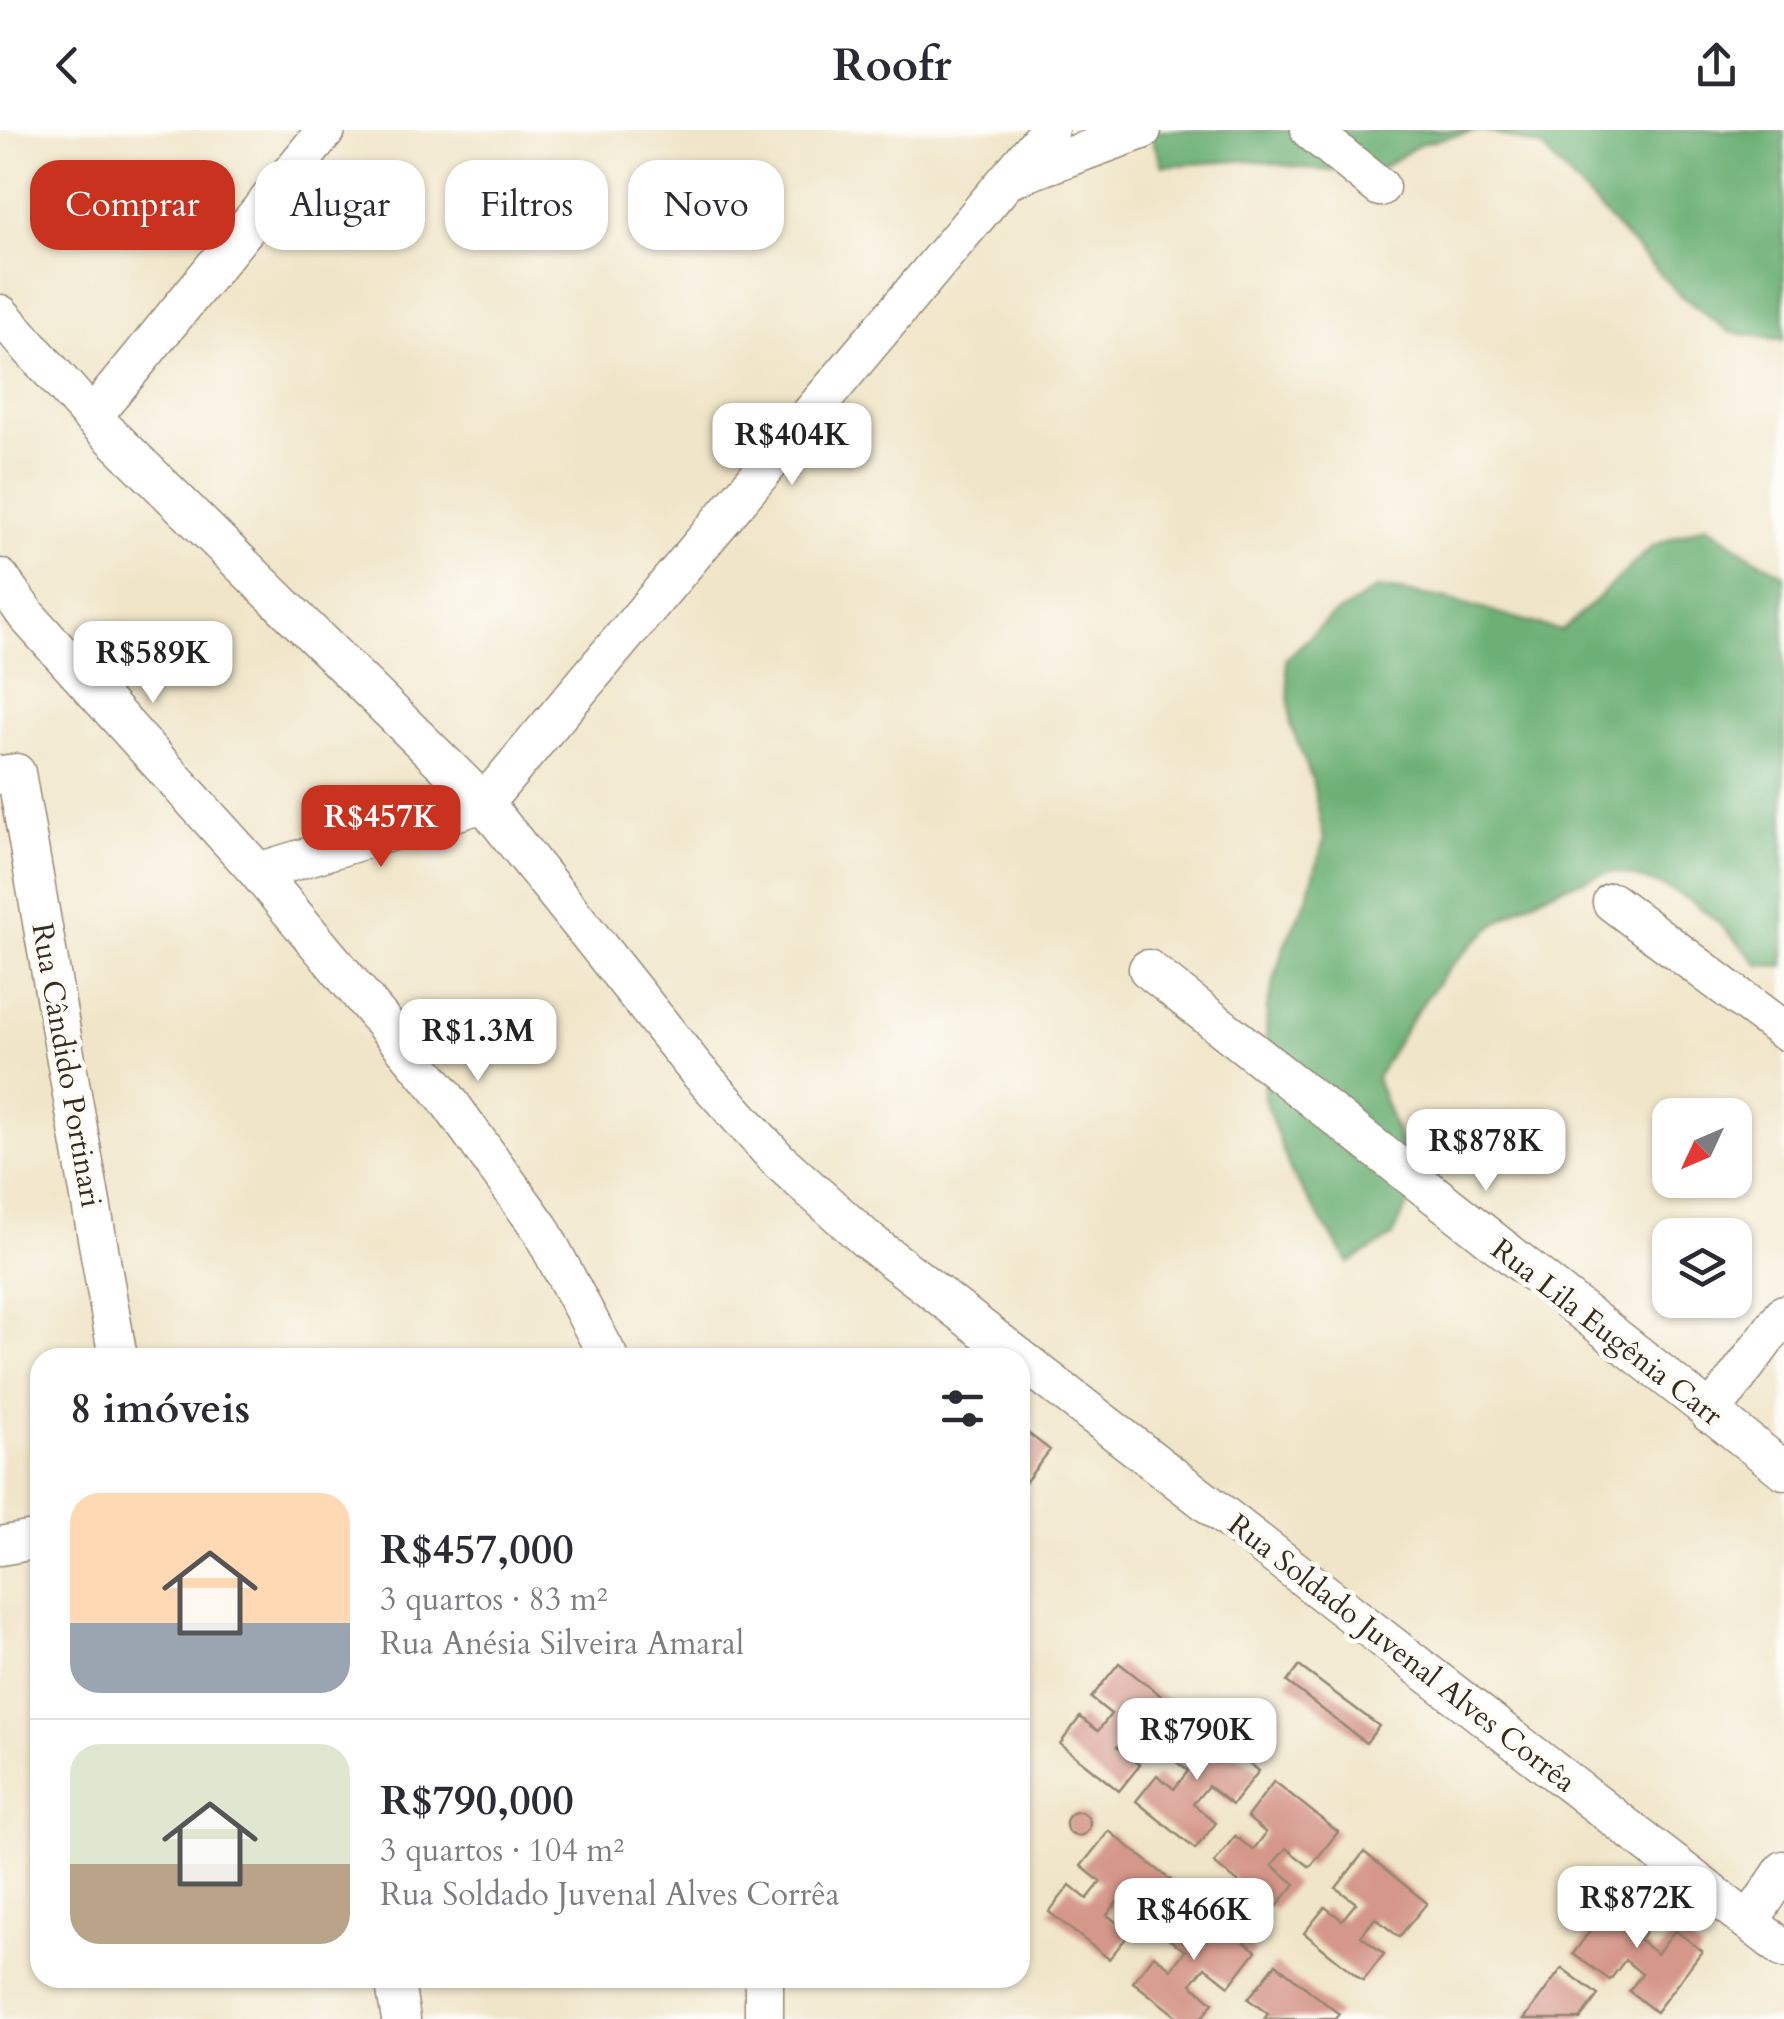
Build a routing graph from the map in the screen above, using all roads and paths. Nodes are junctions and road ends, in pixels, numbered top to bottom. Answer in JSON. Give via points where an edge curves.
{"nodes":[{"id":1,"x":326,"y":130,"type":"edge"},
{"id":2,"x":1050,"y":130,"type":"edge"},
{"id":3,"x":1142,"y":130,"type":"edge"},
{"id":4,"x":1310,"y":130,"type":"edge"},
{"id":5,"x":1007,"y":180,"type":"junction"},
{"id":6,"x":1380,"y":187,"type":"dead end"},
{"id":7,"x":0,"y":314,"type":"edge"},
{"id":8,"x":92,"y":417,"type":"junction"},
{"id":9,"x":0,"y":578,"type":"edge"},
{"id":10,"x":8,"y":774,"type":"edge"},
{"id":11,"x":484,"y":803,"type":"junction"},
{"id":12,"x":258,"y":872,"type":"junction"},
{"id":13,"x":1612,"y":902,"type":"dead end"},
{"id":14,"x":1148,"y":969,"type":"dead end"},
{"id":15,"x":1784,"y":1031,"type":"edge"},
{"id":16,"x":1784,"y":1314,"type":"edge"},
{"id":17,"x":116,"y":1348,"type":"edge"},
{"id":18,"x":604,"y":1348,"type":"edge"},
{"id":19,"x":1007,"y":1348,"type":"edge"},
{"id":20,"x":1030,"y":1366,"type":"edge"},
{"id":21,"x":1710,"y":1414,"type":"junction"},
{"id":22,"x":1784,"y":1470,"type":"edge"},
{"id":23,"x":30,"y":1541,"type":"edge"},
{"id":24,"x":0,"y":1546,"type":"edge"},
{"id":25,"x":1784,"y":1870,"type":"edge"},
{"id":26,"x":1749,"y":1922,"type":"junction"},
{"id":27,"x":1784,"y":1948,"type":"edge"},
{"id":28,"x":395,"y":1988,"type":"edge"},
{"id":29,"x":764,"y":1988,"type":"edge"},
{"id":30,"x":400,"y":2019,"type":"edge"},
{"id":31,"x":764,"y":2019,"type":"edge"}],
"edges":[{"from":1,"to":8,"type":"street"},
{"from":2,"to":5,"type":"street"},
{"from":3,"to":5,"type":"street"},
{"from":4,"to":6,"type":"street"},
{"from":5,"to":11,"type":"street"},
{"from":7,"to":8,"type":"street","name":"Rua Soldado Juvenal Alves Corrêa"},
{"from":8,"to":11,"type":"street","name":"Rua Soldado Juvenal Alves Corrêa"},
{"from":9,"to":12,"type":"street"},
{"from":10,"to":17,"type":"street","name":"Rua Cândido Portinari"},
{"from":11,"to":12,"type":"street"},
{"from":11,"to":19,"type":"street","name":"Rua Soldado Juvenal Alves Corrêa","via":[[696,1069],[778,1160],[866,1240]]},
{"from":12,"to":18,"type":"street","via":[[444,1095],[540,1228]]},
{"from":13,"to":15,"type":"street"},
{"from":14,"to":21,"type":"street","name":"Rua Lila Eugênia Carr"},
{"from":16,"to":21,"type":"street"},
{"from":20,"to":26,"type":"street","name":"Rua Soldado Juvenal Alves Corrêa"},
{"from":21,"to":22,"type":"street","name":"Rua Lila Eugênia Carr"},
{"from":23,"to":24,"type":"street"},
{"from":25,"to":26,"type":"street"},
{"from":26,"to":27,"type":"street","name":"Rua Soldado Juvenal Alves Corrêa"},
{"from":28,"to":30,"type":"street"},
{"from":29,"to":31,"type":"street"}]}
